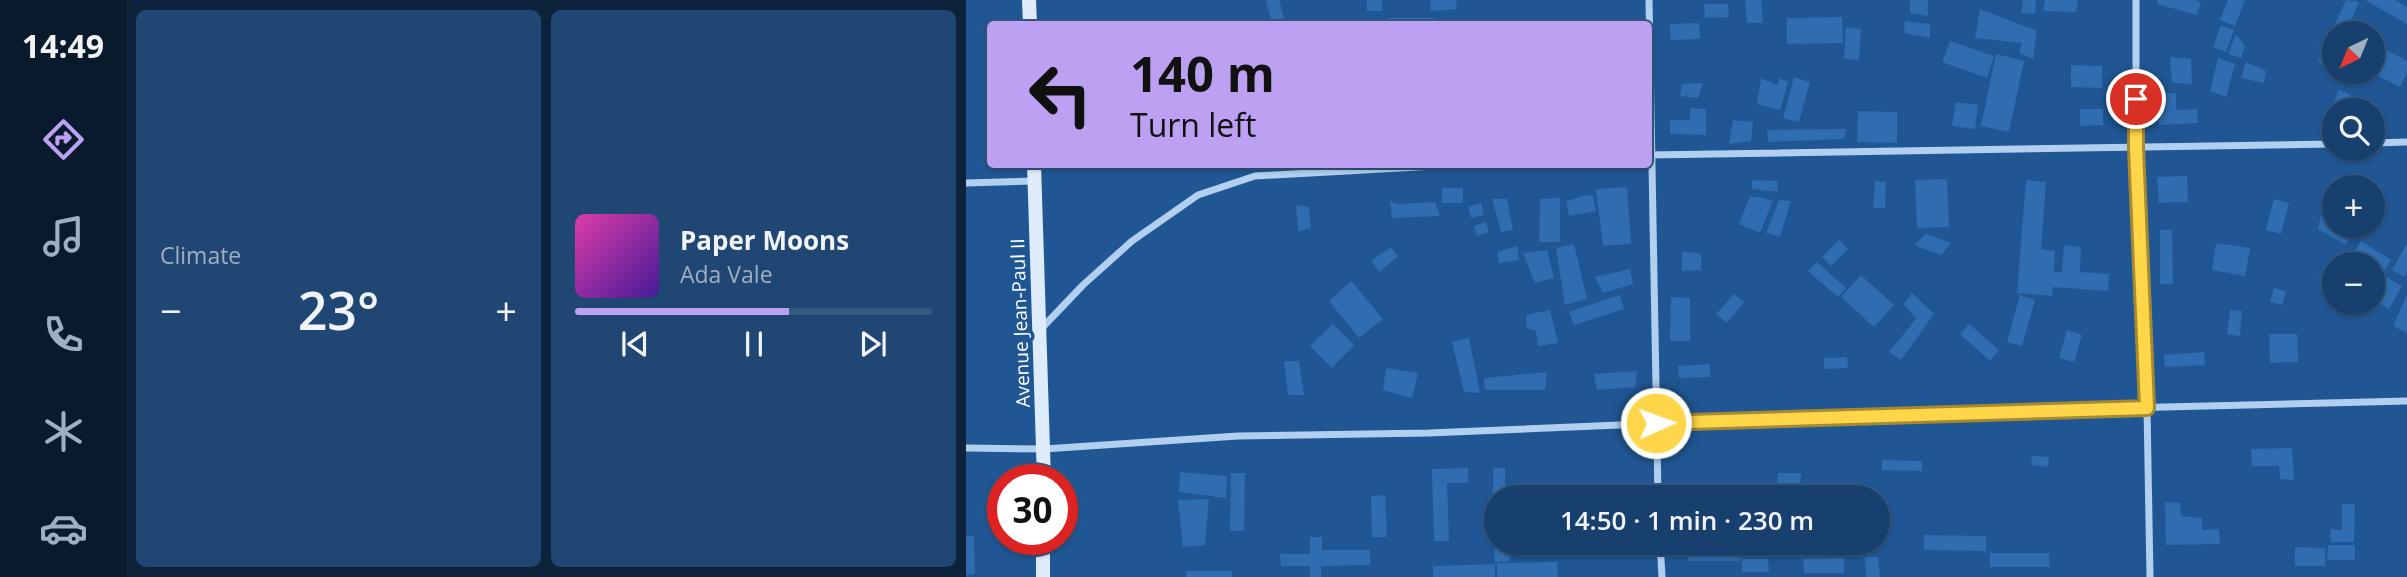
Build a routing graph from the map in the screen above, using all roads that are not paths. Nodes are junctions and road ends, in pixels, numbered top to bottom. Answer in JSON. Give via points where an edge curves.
{"nodes":[{"id":1,"x":1029,"y":0,"type":"edge"},
{"id":2,"x":1649,"y":0,"type":"edge"},
{"id":3,"x":2136,"y":0,"type":"edge"},
{"id":4,"x":1030,"y":21,"type":"edge"},
{"id":5,"x":1649,"y":21,"type":"edge"},
{"id":6,"x":2407,"y":142,"type":"edge"},
{"id":7,"x":2385,"y":143,"type":"edge"},
{"id":8,"x":2322,"y":144,"type":"edge"},
{"id":9,"x":2136,"y":148,"type":"junction"},
{"id":10,"x":1652,"y":155,"type":"edge"},
{"id":11,"x":1034,"y":168,"type":"edge"},
{"id":12,"x":1400,"y":168,"type":"edge"},
{"id":13,"x":1651,"y":168,"type":"edge"},
{"id":14,"x":1035,"y":181,"type":"junction"},
{"id":15,"x":966,"y":183,"type":"edge"},
{"id":16,"x":1040,"y":330,"type":"junction"},
{"id":17,"x":2407,"y":401,"type":"edge"},
{"id":18,"x":2147,"y":408,"type":"junction"},
{"id":19,"x":1656,"y":423,"type":"junction"},
{"id":20,"x":966,"y":448,"type":"edge"},
{"id":21,"x":1044,"y":449,"type":"junction"},
{"id":22,"x":1044,"y":464,"type":"edge"},
{"id":23,"x":1658,"y":485,"type":"edge"},
{"id":24,"x":1043,"y":555,"type":"edge"},
{"id":25,"x":1661,"y":555,"type":"edge"},
{"id":26,"x":1043,"y":577,"type":"edge"},
{"id":27,"x":1662,"y":577,"type":"edge"},
{"id":28,"x":2150,"y":577,"type":"edge"}],
"edges":[{"from":1,"to":4,"type":"street"},
{"from":2,"to":5,"type":"street"},
{"from":3,"to":9,"type":"street"},
{"from":6,"to":7,"type":"street"},
{"from":8,"to":9,"type":"street"},
{"from":9,"to":10,"type":"street"},
{"from":9,"to":18,"type":"street"},
{"from":11,"to":14,"type":"street","name":"Avenue Jean-Paul II"},
{"from":12,"to":16,"type":"street","via":[[1255,176],[1198,195],[1132,241]]},
{"from":13,"to":19,"type":"street"},
{"from":14,"to":15,"type":"street"},
{"from":14,"to":16,"type":"street","name":"Avenue Jean-Paul II"},
{"from":16,"to":21,"type":"street","name":"Avenue Jean-Paul II"},
{"from":17,"to":18,"type":"street"},
{"from":18,"to":19,"type":"street"},
{"from":18,"to":28,"type":"street"},
{"from":19,"to":21,"type":"street","via":[[1238,436]]},
{"from":19,"to":23,"type":"street"},
{"from":20,"to":21,"type":"street"},
{"from":21,"to":22,"type":"street","name":"Avenue Jean-Paul II"},
{"from":24,"to":26,"type":"street"},
{"from":25,"to":27,"type":"street"}]}
